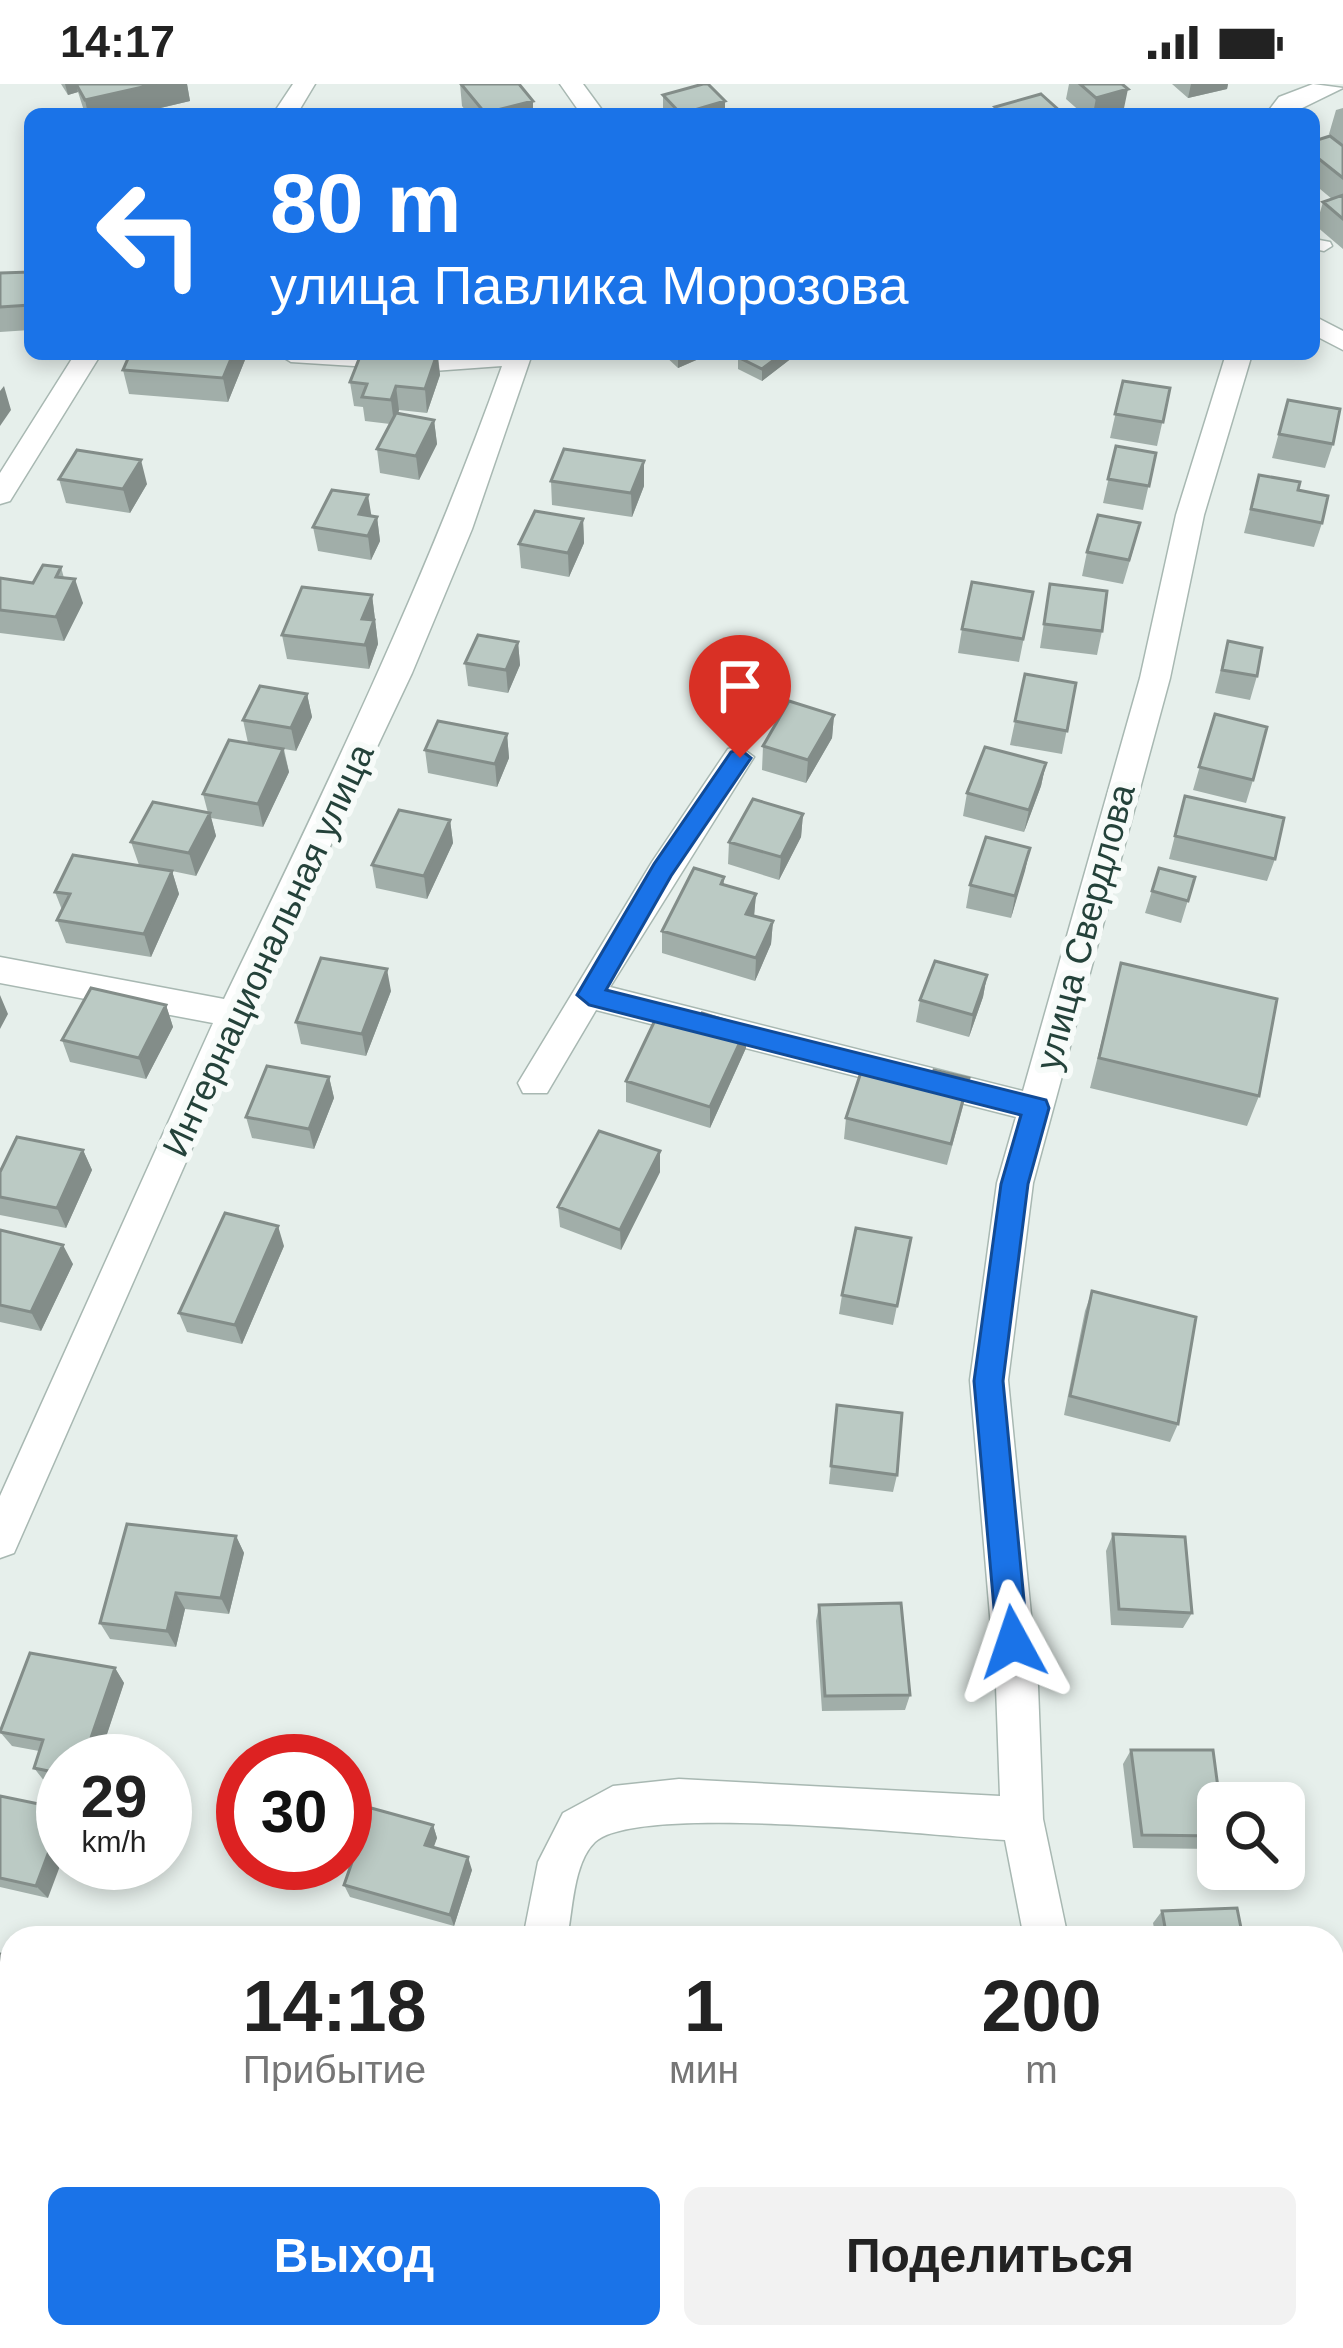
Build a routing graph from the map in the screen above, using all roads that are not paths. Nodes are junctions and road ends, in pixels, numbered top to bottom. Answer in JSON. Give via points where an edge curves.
{"nodes":[{"id":1,"x":1265,"y":84,"type":"edge"},
{"id":2,"x":1334,"y":84,"type":"edge"},
{"id":3,"x":1283,"y":108,"type":"edge"},
{"id":4,"x":84,"y":360,"type":"edge"},
{"id":5,"x":398,"y":360,"type":"edge"},
{"id":6,"x":461,"y":360,"type":"edge"},
{"id":7,"x":515,"y":360,"type":"edge"},
{"id":8,"x":1237,"y":360,"type":"edge"},
{"id":9,"x":0,"y":495,"type":"edge"},
{"id":10,"x":740,"y":758,"type":"dead end"},
{"id":11,"x":0,"y":970,"type":"edge"},
{"id":12,"x":589,"y":995,"type":"junction"},
{"id":13,"x":234,"y":1014,"type":"junction"},
{"id":14,"x":535,"y":1083,"type":"dead end"},
{"id":15,"x":1036,"y":1108,"type":"junction"},
{"id":16,"x":0,"y":1540,"type":"edge"},
{"id":17,"x":1022,"y":1819,"type":"junction"},
{"id":18,"x":547,"y":1926,"type":"edge"},
{"id":19,"x":1044,"y":1926,"type":"edge"}],
"edges":[{"from":1,"to":3,"type":"street"},
{"from":2,"to":3,"type":"street"},
{"from":4,"to":9,"type":"street"},
{"from":5,"to":6,"type":"street"},
{"from":7,"to":13,"type":"street","name":"Интернациональная улица","via":[[397,673]]},
{"from":8,"to":15,"type":"street","name":"улица Свердлова"},
{"from":10,"to":12,"type":"street"},
{"from":11,"to":13,"type":"street"},
{"from":12,"to":14,"type":"street"},
{"from":12,"to":15,"type":"street"},
{"from":13,"to":16,"type":"street","name":"Интернациональная улица"},
{"from":15,"to":17,"type":"street","name":"улица Свердлова","via":[[1015,1184],[988,1381]]},
{"from":17,"to":18,"type":"street","via":[[679,1800],[613,1807],[578,1828],[560,1862]]},
{"from":17,"to":19,"type":"street","name":"улица Свердлова"}]}
